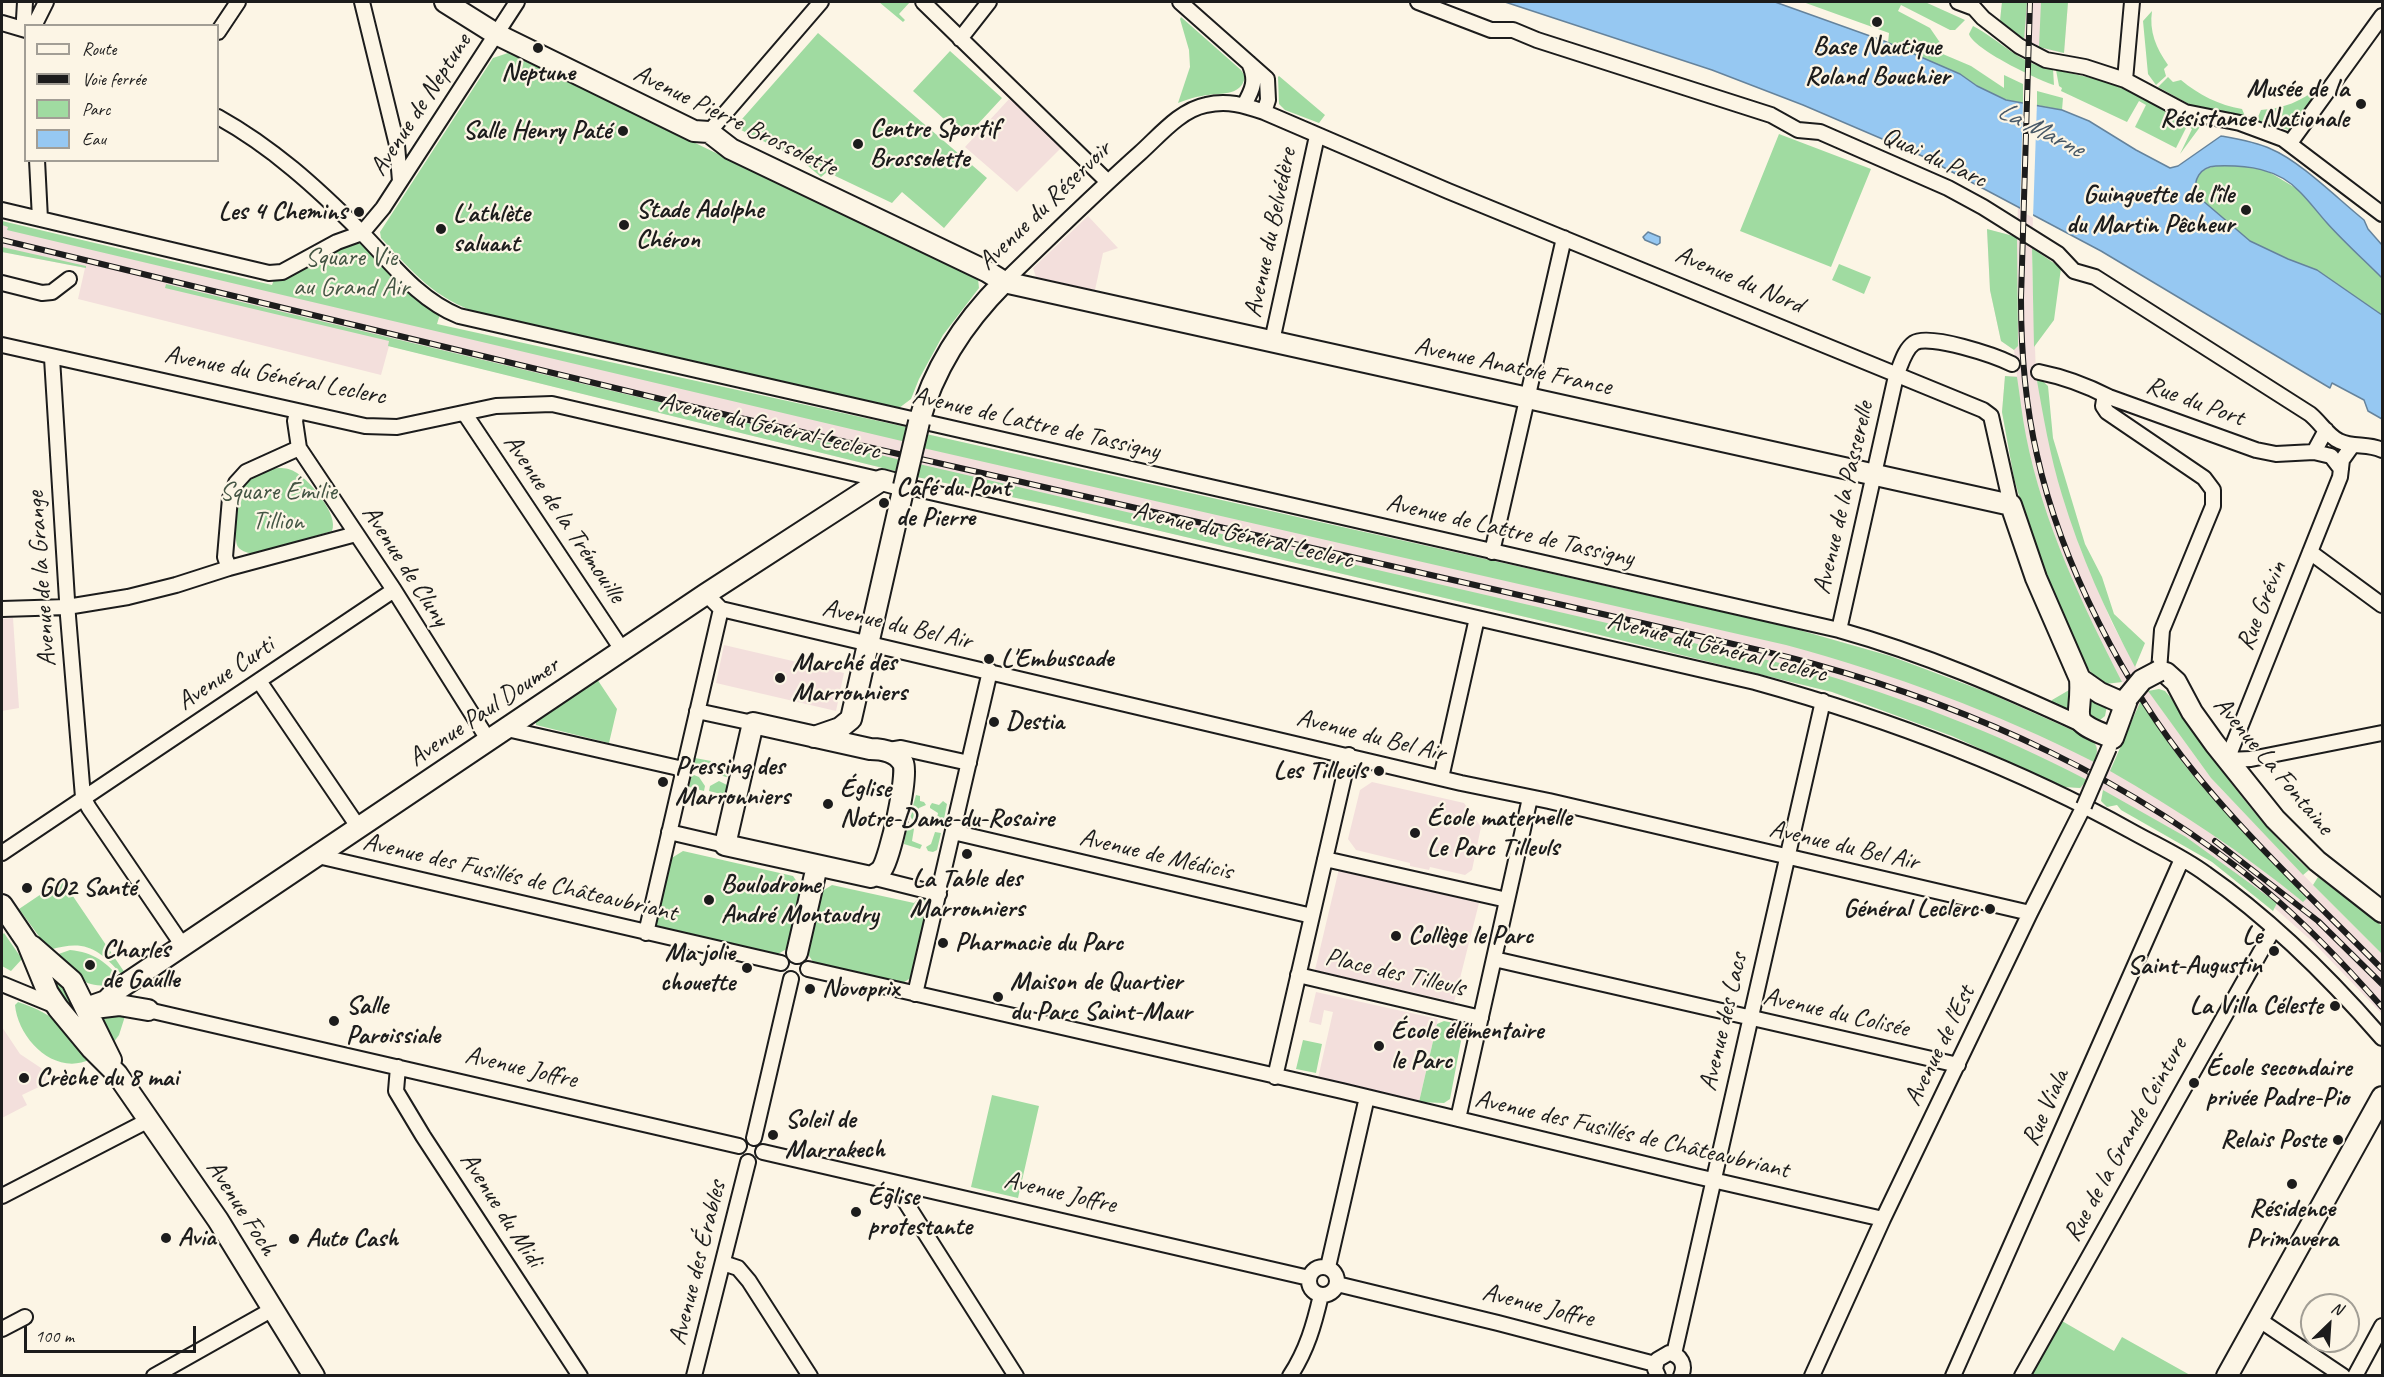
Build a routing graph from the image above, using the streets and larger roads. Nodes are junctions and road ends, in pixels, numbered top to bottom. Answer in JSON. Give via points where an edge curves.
{"nodes":[{"id":1,"x":238,"y":2,"type":"edge"},
{"id":2,"x":362,"y":2,"type":"edge"},
{"id":3,"x":445,"y":2,"type":"edge"},
{"id":4,"x":518,"y":2,"type":"edge"},
{"id":5,"x":820,"y":2,"type":"edge"},
{"id":6,"x":923,"y":2,"type":"edge"},
{"id":7,"x":989,"y":2,"type":"edge"},
{"id":8,"x":1180,"y":2,"type":"edge"},
{"id":9,"x":1418,"y":2,"type":"edge"},
{"id":10,"x":1958,"y":2,"type":"edge"},
{"id":11,"x":2132,"y":2,"type":"edge"},
{"id":12,"x":25,"y":3,"type":"edge"},
{"id":13,"x":45,"y":3,"type":"edge"},
{"id":14,"x":1974,"y":5,"type":"edge"},
{"id":15,"x":2382,"y":16,"type":"edge"},
{"id":16,"x":2,"y":23,"type":"edge"},
{"id":17,"x":26,"y":24,"type":"edge"},
{"id":18,"x":35,"y":24,"type":"edge"},
{"id":19,"x":24,"y":29,"type":"edge"},
{"id":20,"x":219,"y":30,"type":"edge"},
{"id":21,"x":496,"y":34,"type":"junction"},
{"id":22,"x":960,"y":39,"type":"junction"},
{"id":23,"x":1249,"y":62,"type":"junction"},
{"id":24,"x":2125,"y":80,"type":"junction"},
{"id":25,"x":1244,"y":105,"type":"junction"},
{"id":26,"x":1264,"y":112,"type":"junction"},
{"id":27,"x":219,"y":118,"type":"edge"},
{"id":28,"x":710,"y":132,"type":"junction"},
{"id":29,"x":1317,"y":136,"type":"junction"},
{"id":30,"x":2290,"y":143,"type":"junction"},
{"id":31,"x":37,"y":162,"type":"edge"},
{"id":32,"x":400,"y":181,"type":"junction"},
{"id":33,"x":1108,"y":182,"type":"junction"},
{"id":34,"x":2,"y":210,"type":"edge"},
{"id":35,"x":2382,"y":214,"type":"edge"},
{"id":36,"x":40,"y":219,"type":"junction"},
{"id":37,"x":362,"y":233,"type":"junction"},
{"id":38,"x":1564,"y":237,"type":"junction"},
{"id":39,"x":69,"y":279,"type":"dead end"},
{"id":40,"x":1004,"y":282,"type":"junction"},
{"id":41,"x":2,"y":283,"type":"edge"},
{"id":42,"x":1272,"y":341,"type":"junction"},
{"id":43,"x":2,"y":345,"type":"edge"},
{"id":44,"x":52,"y":358,"type":"junction"},
{"id":45,"x":2012,"y":364,"type":"dead end"},
{"id":46,"x":2039,"y":372,"type":"dead end"},
{"id":47,"x":1896,"y":376,"type":"junction"},
{"id":48,"x":2109,"y":397,"type":"junction"},
{"id":49,"x":1527,"y":398,"type":"junction"},
{"id":50,"x":297,"y":412,"type":"junction"},
{"id":51,"x":465,"y":414,"type":"junction"},
{"id":52,"x":919,"y":422,"type":"junction"},
{"id":53,"x":2326,"y":430,"type":"junction"},
{"id":54,"x":2352,"y":446,"type":"junction"},
{"id":55,"x":299,"y":448,"type":"junction"},
{"id":56,"x":2382,"y":450,"type":"edge"},
{"id":57,"x":2314,"y":452,"type":"junction"},
{"id":58,"x":2341,"y":469,"type":"junction"},
{"id":59,"x":1874,"y":474,"type":"junction"},
{"id":60,"x":882,"y":480,"type":"junction"},
{"id":61,"x":904,"y":486,"type":"junction"},
{"id":62,"x":2011,"y":505,"type":"junction"},
{"id":63,"x":356,"y":534,"type":"junction"},
{"id":64,"x":1492,"y":552,"type":"junction"},
{"id":65,"x":2310,"y":552,"type":"junction"},
{"id":66,"x":229,"y":568,"type":"junction"},
{"id":67,"x":394,"y":590,"type":"junction"},
{"id":68,"x":706,"y":594,"type":"junction"},
{"id":69,"x":67,"y":606,"type":"junction"},
{"id":70,"x":2382,"y":608,"type":"edge"},
{"id":71,"x":2,"y":609,"type":"edge"},
{"id":72,"x":721,"y":609,"type":"junction"},
{"id":73,"x":1477,"y":618,"type":"junction"},
{"id":74,"x":1839,"y":630,"type":"junction"},
{"id":75,"x":869,"y":643,"type":"junction"},
{"id":76,"x":623,"y":651,"type":"junction"},
{"id":77,"x":990,"y":671,"type":"junction"},
{"id":78,"x":2159,"y":671,"type":"junction"},
{"id":79,"x":2080,"y":679,"type":"junction"},
{"id":80,"x":259,"y":681,"type":"junction"},
{"id":81,"x":2100,"y":693,"type":"junction"},
{"id":82,"x":2080,"y":700,"type":"junction"},
{"id":83,"x":2127,"y":700,"type":"junction"},
{"id":84,"x":1823,"y":701,"type":"junction"},
{"id":85,"x":697,"y":711,"type":"junction"},
{"id":86,"x":851,"y":718,"type":"junction"},
{"id":87,"x":753,"y":723,"type":"junction"},
{"id":88,"x":2085,"y":726,"type":"junction"},
{"id":89,"x":507,"y":729,"type":"junction"},
{"id":90,"x":2382,"y":733,"type":"edge"},
{"id":91,"x":814,"y":737,"type":"junction"},
{"id":92,"x":489,"y":741,"type":"junction"},
{"id":93,"x":2111,"y":743,"type":"junction"},
{"id":94,"x":886,"y":750,"type":"junction"},
{"id":95,"x":1349,"y":755,"type":"junction"},
{"id":96,"x":2227,"y":760,"type":"junction"},
{"id":97,"x":969,"y":763,"type":"junction"},
{"id":98,"x":683,"y":770,"type":"junction"},
{"id":99,"x":1441,"y":778,"type":"junction"},
{"id":100,"x":83,"y":797,"type":"junction"},
{"id":101,"x":1530,"y":798,"type":"junction"},
{"id":102,"x":2084,"y":806,"type":"junction"},
{"id":103,"x":359,"y":828,"type":"junction"},
{"id":104,"x":669,"y":832,"type":"junction"},
{"id":105,"x":953,"y":832,"type":"junction"},
{"id":106,"x":725,"y":845,"type":"junction"},
{"id":107,"x":2,"y":853,"type":"edge"},
{"id":108,"x":318,"y":856,"type":"junction"},
{"id":109,"x":1787,"y":857,"type":"junction"},
{"id":110,"x":1325,"y":859,"type":"junction"},
{"id":111,"x":2182,"y":859,"type":"junction"},
{"id":112,"x":817,"y":866,"type":"junction"},
{"id":113,"x":871,"y":877,"type":"junction"},
{"id":114,"x":939,"y":894,"type":"junction"},
{"id":115,"x":1507,"y":900,"type":"junction"},
{"id":116,"x":2,"y":905,"type":"edge"},
{"id":117,"x":2382,"y":912,"type":"edge"},
{"id":118,"x":2030,"y":913,"type":"junction"},
{"id":119,"x":1312,"y":916,"type":"junction"},
{"id":120,"x":2274,"y":927,"type":"junction"},
{"id":121,"x":646,"y":933,"type":"junction"},
{"id":122,"x":183,"y":946,"type":"junction"},
{"id":123,"x":1494,"y":959,"type":"junction"},
{"id":124,"x":795,"y":961,"type":"junction"},
{"id":125,"x":1298,"y":975,"type":"junction"},
{"id":126,"x":58,"y":977,"type":"junction"},
{"id":127,"x":791,"y":979,"type":"junction"},
{"id":128,"x":5,"y":986,"type":"edge"},
{"id":129,"x":123,"y":986,"type":"junction"},
{"id":130,"x":915,"y":994,"type":"junction"},
{"id":131,"x":58,"y":1008,"type":"junction"},
{"id":132,"x":86,"y":1008,"type":"junction"},
{"id":133,"x":148,"y":1010,"type":"junction"},
{"id":134,"x":1481,"y":1018,"type":"junction"},
{"id":135,"x":1750,"y":1018,"type":"junction"},
{"id":136,"x":2382,"y":1038,"type":"edge"},
{"id":137,"x":1958,"y":1065,"type":"junction"},
{"id":138,"x":398,"y":1067,"type":"junction"},
{"id":139,"x":117,"y":1074,"type":"junction"},
{"id":140,"x":1275,"y":1077,"type":"junction"},
{"id":141,"x":1367,"y":1097,"type":"junction"},
{"id":142,"x":2382,"y":1097,"type":"edge"},
{"id":143,"x":1458,"y":1119,"type":"junction"},
{"id":144,"x":149,"y":1120,"type":"junction"},
{"id":145,"x":754,"y":1138,"type":"junction"},
{"id":146,"x":739,"y":1146,"type":"junction"},
{"id":147,"x":763,"y":1152,"type":"junction"},
{"id":148,"x":748,"y":1162,"type":"junction"},
{"id":149,"x":1713,"y":1180,"type":"junction"},
{"id":150,"x":901,"y":1184,"type":"junction"},
{"id":151,"x":2,"y":1196,"type":"edge"},
{"id":152,"x":1884,"y":1218,"type":"junction"},
{"id":153,"x":723,"y":1263,"type":"junction"},
{"id":154,"x":1328,"y":1268,"type":"junction"},
{"id":155,"x":1309,"y":1278,"type":"junction"},
{"id":156,"x":1337,"y":1284,"type":"junction"},
{"id":157,"x":1321,"y":1295,"type":"junction"},
{"id":158,"x":273,"y":1309,"type":"junction"},
{"id":159,"x":25,"y":1317,"type":"dead end"},
{"id":160,"x":2258,"y":1319,"type":"junction"},
{"id":161,"x":2382,"y":1326,"type":"edge"},
{"id":162,"x":2,"y":1329,"type":"edge"},
{"id":163,"x":1674,"y":1354,"type":"junction"},
{"id":164,"x":1657,"y":1370,"type":"edge"},
{"id":165,"x":1685,"y":1374,"type":"edge"},
{"id":166,"x":154,"y":1376,"type":"edge"},
{"id":167,"x":314,"y":1376,"type":"edge"},
{"id":168,"x":580,"y":1376,"type":"edge"},
{"id":169,"x":694,"y":1376,"type":"edge"},
{"id":170,"x":810,"y":1376,"type":"edge"},
{"id":171,"x":1016,"y":1376,"type":"edge"},
{"id":172,"x":1290,"y":1376,"type":"edge"},
{"id":173,"x":1812,"y":1376,"type":"edge"},
{"id":174,"x":1953,"y":1376,"type":"edge"},
{"id":175,"x":2022,"y":1376,"type":"edge"},
{"id":176,"x":2227,"y":1376,"type":"edge"},
{"id":177,"x":2343,"y":1376,"type":"edge"},
{"id":178,"x":2355,"y":1376,"type":"edge"}],
"edges":[{"from":1,"to":20,"type":"street"},
{"from":2,"to":32,"type":"street","via":[[397,145]]},
{"from":3,"to":21,"type":"street","name":"Avenue Pierre Brossolette"},
{"from":4,"to":21,"type":"street","name":"Avenue de Neptune"},
{"from":5,"to":28,"type":"street"},
{"from":6,"to":22,"type":"street"},
{"from":7,"to":22,"type":"street"},
{"from":8,"to":23,"type":"street"},
{"from":9,"to":53,"type":"street","name":"Quai du Parc","via":[[1491,30],[1513,30],[1771,115],[1798,130],[1820,132],[1948,188],[2058,254],[2074,271],[2095,277],[2300,408]]},
{"from":10,"to":14,"type":"street"},
{"from":11,"to":24,"type":"street"},
{"from":12,"to":13,"type":"street"},
{"from":12,"to":17,"type":"street"},
{"from":13,"to":18,"type":"street"},
{"from":14,"to":24,"type":"street","via":[[1983,18],[2019,46],[2046,60]]},
{"from":15,"to":30,"type":"street"},
{"from":16,"to":19,"type":"street"},
{"from":21,"to":28,"type":"street","name":"Avenue Pierre Brossolette","via":[[694,131]]},
{"from":21,"to":32,"type":"street","name":"Avenue de Neptune"},
{"from":22,"to":33,"type":"street"},
{"from":23,"to":25,"type":"street","via":[[1255,82]]},
{"from":23,"to":26,"type":"street","via":[[1267,79]]},
{"from":24,"to":30,"type":"street","via":[[2185,112],[2250,126]]},
{"from":25,"to":26,"type":"street","name":"Avenue du Réservoir"},
{"from":25,"to":33,"type":"street","name":"Avenue du Réservoir","via":[[1205,105],[1189,111]]},
{"from":26,"to":29,"type":"street","name":"Avenue du Nord"},
{"from":27,"to":37,"type":"street","name":"Avenue de Lattre de Tassigny","via":[[290,165]]},
{"from":28,"to":40,"type":"street","name":"Avenue Pierre Brossolette","via":[[732,149]]},
{"from":29,"to":38,"type":"street","name":"Avenue du Nord"},
{"from":29,"to":42,"type":"street","name":"Avenue du Belvédère"},
{"from":30,"to":35,"type":"street"},
{"from":31,"to":36,"type":"street"},
{"from":32,"to":37,"type":"street","name":"Avenue de Neptune"},
{"from":33,"to":40,"type":"street","name":"Avenue du Réservoir"},
{"from":34,"to":36,"type":"street"},
{"from":36,"to":37,"type":"street","via":[[274,274]]},
{"from":37,"to":52,"type":"street","name":"Avenue de Lattre de Tassigny","via":[[430,301],[459,316]]},
{"from":38,"to":47,"type":"street","name":"Avenue du Nord"},
{"from":38,"to":49,"type":"street"},
{"from":39,"to":41,"type":"street","via":[[52,292]]},
{"from":40,"to":42,"type":"street","name":"Avenue Anatole France"},
{"from":40,"to":52,"type":"street","name":"Avenue du Réservoir","via":[[957,336],[935,377]]},
{"from":42,"to":49,"type":"street","name":"Avenue Anatole France"},
{"from":43,"to":44,"type":"street","name":"Avenue du Général Leclerc"},
{"from":44,"to":50,"type":"street","name":"Avenue du Général Leclerc"},
{"from":44,"to":69,"type":"street","name":"Avenue de la Grange"},
{"from":45,"to":47,"type":"street","via":[[1924,339],[1906,353]]},
{"from":46,"to":48,"type":"street","name":"Rue du Port","via":[[2088,386]]},
{"from":47,"to":59,"type":"street","name":"Avenue de la Passerelle"},
{"from":47,"to":62,"type":"street","name":"Avenue du Nord","via":[[1991,416]]},
{"from":48,"to":57,"type":"street","name":"Rue du Port","via":[[2256,450],[2276,454]]},
{"from":48,"to":78,"type":"street","via":[[2103,406],[2107,412],[2204,478],[2213,490],[2213,506],[2162,630]]},
{"from":49,"to":59,"type":"street","name":"Avenue Anatole France"},
{"from":49,"to":64,"type":"street"},
{"from":50,"to":51,"type":"street","name":"Avenue du Général Leclerc","via":[[365,426],[397,427]]},
{"from":50,"to":55,"type":"street","name":"Avenue de Cluny"},
{"from":51,"to":60,"type":"street","name":"Avenue du Général Leclerc","via":[[496,406],[552,404]]},
{"from":51,"to":76,"type":"street","name":"Avenue de la Trémouille"},
{"from":52,"to":61,"type":"street","name":"Avenue du Réservoir","bridge":true},
{"from":52,"to":64,"type":"street","name":"Avenue de Lattre de Tassigny"},
{"from":53,"to":54,"type":"street","name":"Quai du Parc","via":[[2337,441]]},
{"from":53,"to":57,"type":"street"},
{"from":54,"to":56,"type":"street","name":"Quai du Parc"},
{"from":54,"to":58,"type":"street","name":"Rue Grévin"},
{"from":55,"to":63,"type":"street","name":"Avenue de Cluny"},
{"from":55,"to":66,"type":"street","via":[[246,472],[236,483],[230,498],[225,557]]},
{"from":57,"to":58,"type":"street","via":[[2331,456]]},
{"from":58,"to":65,"type":"street","name":"Rue Grévin"},
{"from":59,"to":62,"type":"street","name":"Avenue Anatole France"},
{"from":59,"to":74,"type":"street","name":"Avenue de la Passerelle"},
{"from":60,"to":61,"type":"street","name":"Avenue du Général Leclerc"},
{"from":60,"to":68,"type":"street","name":"Avenue Paul Doumer"},
{"from":61,"to":73,"type":"street","name":"Avenue du Général Leclerc"},
{"from":61,"to":75,"type":"street","name":"Avenue du Réservoir"},
{"from":62,"to":79,"type":"street","name":"Avenue du Nord","via":[[2036,578]]},
{"from":63,"to":66,"type":"street"},
{"from":63,"to":67,"type":"street","name":"Avenue de Cluny"},
{"from":64,"to":74,"type":"street","name":"Avenue de Lattre de Tassigny"},
{"from":65,"to":70,"type":"street"},
{"from":65,"to":96,"type":"street","name":"Rue Grévin"},
{"from":66,"to":69,"type":"street","via":[[157,590]]},
{"from":67,"to":80,"type":"street","name":"Avenue Curti"},
{"from":67,"to":92,"type":"street","name":"Avenue de Cluny"},
{"from":68,"to":72,"type":"street"},
{"from":68,"to":76,"type":"street","name":"Avenue Paul Doumer"},
{"from":69,"to":71,"type":"street"},
{"from":69,"to":100,"type":"street","name":"Avenue de la Grange"},
{"from":72,"to":75,"type":"street","name":"Avenue du Bel Air"},
{"from":72,"to":85,"type":"street"},
{"from":73,"to":84,"type":"street","name":"Avenue du Général Leclerc"},
{"from":73,"to":99,"type":"street"},
{"from":74,"to":88,"type":"street","name":"Avenue de Lattre de Tassigny","via":[[1889,644],[1970,675]]},
{"from":75,"to":77,"type":"street","name":"Avenue du Bel Air"},
{"from":75,"to":86,"type":"street","name":"Avenue du Réservoir"},
{"from":76,"to":89,"type":"street","name":"Avenue Paul Doumer"},
{"from":77,"to":95,"type":"street","name":"Avenue du Bel Air"},
{"from":77,"to":97,"type":"street"},
{"from":78,"to":83,"type":"street","bridge":true,"via":[[2142,680]]},
{"from":78,"to":96,"type":"street","name":"Avenue La Fontaine","via":[[2172,676]]},
{"from":79,"to":81,"type":"street"},
{"from":79,"to":82,"type":"street"},
{"from":80,"to":100,"type":"street","name":"Avenue Curti"},
{"from":80,"to":103,"type":"street"},
{"from":81,"to":82,"type":"street"},
{"from":81,"to":83,"type":"street"},
{"from":82,"to":88,"type":"street","via":[[2077,712]]},
{"from":83,"to":93,"type":"street"},
{"from":84,"to":102,"type":"street","name":"Avenue du Général Leclerc","via":[[1966,752]]},
{"from":84,"to":109,"type":"street","name":"Avenue des Lacs"},
{"from":85,"to":87,"type":"street"},
{"from":85,"to":98,"type":"street"},
{"from":86,"to":91,"type":"street","via":[[840,728]]},
{"from":86,"to":94,"type":"street","via":[[858,731]]},
{"from":87,"to":91,"type":"street"},
{"from":87,"to":106,"type":"street"},
{"from":88,"to":93,"type":"street"},
{"from":89,"to":92,"type":"street","name":"Avenue Paul Doumer"},
{"from":89,"to":98,"type":"street"},
{"from":90,"to":96,"type":"street","via":[[2251,759]]},
{"from":91,"to":94,"type":"street"},
{"from":92,"to":103,"type":"street","name":"Avenue Paul Doumer"},
{"from":93,"to":102,"type":"street","name":"Avenue de l'Est","bridge":true},
{"from":94,"to":97,"type":"street","via":[[901,748]]},
{"from":94,"to":113,"type":"street","via":[[903,763],[905,776],[887,858],[881,871]]},
{"from":95,"to":99,"type":"street","name":"Avenue du Bel Air"},
{"from":95,"to":110,"type":"street","name":"Place des Tilleuls"},
{"from":96,"to":117,"type":"street","name":"Avenue La Fontaine","via":[[2275,819],[2317,861]]},
{"from":97,"to":105,"type":"street"},
{"from":98,"to":104,"type":"street"},
{"from":99,"to":101,"type":"street","name":"Avenue du Bel Air"},
{"from":100,"to":107,"type":"street","name":"Avenue Curti"},
{"from":100,"to":122,"type":"street"},
{"from":101,"to":109,"type":"street","name":"Avenue du Bel Air"},
{"from":101,"to":115,"type":"street","name":"Place des Tilleuls"},
{"from":102,"to":111,"type":"street","name":"Avenue du Général Leclerc"},
{"from":102,"to":118,"type":"street","name":"Avenue de l'Est"},
{"from":103,"to":108,"type":"street","name":"Avenue Paul Doumer"},
{"from":104,"to":106,"type":"street"},
{"from":104,"to":121,"type":"street"},
{"from":105,"to":114,"type":"street"},
{"from":105,"to":119,"type":"street","name":"Avenue de Médicis"},
{"from":106,"to":112,"type":"street"},
{"from":108,"to":121,"type":"street","name":"Avenue des Fusillés de Châteaubriant"},
{"from":108,"to":122,"type":"street","name":"Avenue Paul Doumer"},
{"from":109,"to":118,"type":"street","name":"Avenue du Bel Air"},
{"from":109,"to":135,"type":"street","name":"Avenue des Lacs"},
{"from":110,"to":115,"type":"street"},
{"from":110,"to":119,"type":"street","name":"Place des Tilleuls"},
{"from":111,"to":120,"type":"street","name":"Avenue du Général Leclerc"},
{"from":111,"to":174,"type":"street","name":"Rue Viala"},
{"from":112,"to":113,"type":"street"},
{"from":112,"to":124,"type":"street"},
{"from":113,"to":114,"type":"street"},
{"from":114,"to":130,"type":"street"},
{"from":115,"to":123,"type":"street","name":"Place des Tilleuls"},
{"from":116,"to":126,"type":"street","name":"Avenue Foch"},
{"from":118,"to":137,"type":"street","name":"Avenue de l'Est"},
{"from":119,"to":125,"type":"street","name":"Place des Tilleuls"},
{"from":120,"to":136,"type":"street","name":"Avenue du Général Leclerc","via":[[2339,989]]},
{"from":120,"to":175,"type":"street","name":"Rue de la Grande Ceinture"},
{"from":121,"to":124,"type":"street","name":"Avenue des Fusillés de Châteaubriant"},
{"from":122,"to":129,"type":"street","name":"Avenue Paul Doumer"},
{"from":123,"to":134,"type":"street","name":"Place des Tilleuls"},
{"from":123,"to":135,"type":"street","name":"Avenue du Colisée"},
{"from":124,"to":127,"type":"street","via":[[784,975]]},
{"from":124,"to":127,"type":"street","via":[[803,977]]},
{"from":124,"to":130,"type":"street","name":"Avenue des Fusillés de Châteaubriant"},
{"from":125,"to":134,"type":"street","name":"Place des Tilleuls"},
{"from":125,"to":140,"type":"street","name":"Place des Tilleuls"},
{"from":126,"to":128,"type":"street","via":[[26,987]]},
{"from":126,"to":129,"type":"street","via":[[102,991]]},
{"from":126,"to":131,"type":"street","name":"Avenue Foch","via":[[48,993]]},
{"from":126,"to":132,"type":"street","name":"Avenue Foch"},
{"from":127,"to":145,"type":"street"},
{"from":128,"to":131,"type":"street"},
{"from":129,"to":132,"type":"street","name":"Avenue Paul Doumer","via":[[106,1001]]},
{"from":129,"to":133,"type":"street"},
{"from":130,"to":140,"type":"street","name":"Avenue des Fusillés de Châteaubriant"},
{"from":131,"to":132,"type":"street"},
{"from":131,"to":139,"type":"street","name":"Avenue Foch"},
{"from":132,"to":133,"type":"street","via":[[119,1005]]},
{"from":132,"to":139,"type":"street","name":"Avenue Foch"},
{"from":133,"to":138,"type":"street","name":"Avenue Joffre"},
{"from":134,"to":143,"type":"street","name":"Place des Tilleuls"},
{"from":135,"to":137,"type":"street","name":"Avenue du Colisée"},
{"from":135,"to":149,"type":"street","name":"Avenue des Lacs"},
{"from":137,"to":152,"type":"street","name":"Avenue de l'Est"},
{"from":138,"to":146,"type":"street","name":"Avenue Joffre"},
{"from":138,"to":168,"type":"street","name":"Avenue du Midi","via":[[396,1090]]},
{"from":139,"to":144,"type":"street","name":"Avenue Foch"},
{"from":140,"to":141,"type":"street","name":"Avenue des Fusillés de Châteaubriant"},
{"from":141,"to":143,"type":"street","name":"Avenue des Fusillés de Châteaubriant"},
{"from":141,"to":154,"type":"street"},
{"from":142,"to":160,"type":"street"},
{"from":143,"to":149,"type":"street","name":"Avenue des Fusillés de Châteaubriant"},
{"from":144,"to":151,"type":"street"},
{"from":144,"to":158,"type":"street","name":"Avenue Foch"},
{"from":145,"to":146,"type":"street","via":[[745,1139]]},
{"from":145,"to":147,"type":"street","via":[[761,1143]]},
{"from":146,"to":148,"type":"street","via":[[739,1154]]},
{"from":147,"to":148,"type":"street","via":[[760,1159]]},
{"from":147,"to":150,"type":"street","name":"Avenue Joffre"},
{"from":148,"to":153,"type":"street","name":"Avenue des Érables"},
{"from":149,"to":152,"type":"street","name":"Avenue des Fusillés de Châteaubriant"},
{"from":149,"to":163,"type":"street","name":"Avenue des Lacs"},
{"from":150,"to":155,"type":"street","name":"Avenue Joffre"},
{"from":150,"to":171,"type":"street","via":[[901,1195]]},
{"from":152,"to":173,"type":"street","name":"Avenue de l'Est"},
{"from":153,"to":169,"type":"street","name":"Avenue des Érables"},
{"from":153,"to":170,"type":"street","via":[[738,1268]]},
{"from":154,"to":155,"type":"street","via":[[1314,1270]]},
{"from":154,"to":156,"type":"street","via":[[1336,1275]]},
{"from":155,"to":157,"type":"street","via":[[1311,1288]]},
{"from":156,"to":157,"type":"street","via":[[1329,1294]]},
{"from":156,"to":164,"type":"street","name":"Avenue Joffre","via":[[1498,1323]]},
{"from":157,"to":172,"type":"street","via":[[1311,1338]]},
{"from":158,"to":166,"type":"street"},
{"from":158,"to":167,"type":"street","name":"Avenue Foch"},
{"from":159,"to":162,"type":"street"},
{"from":160,"to":176,"type":"street"},
{"from":160,"to":177,"type":"street"},
{"from":161,"to":178,"type":"street"},
{"from":163,"to":164,"type":"street","via":[[1664,1354]]},
{"from":163,"to":165,"type":"street","via":[[1682,1361]]}]}
